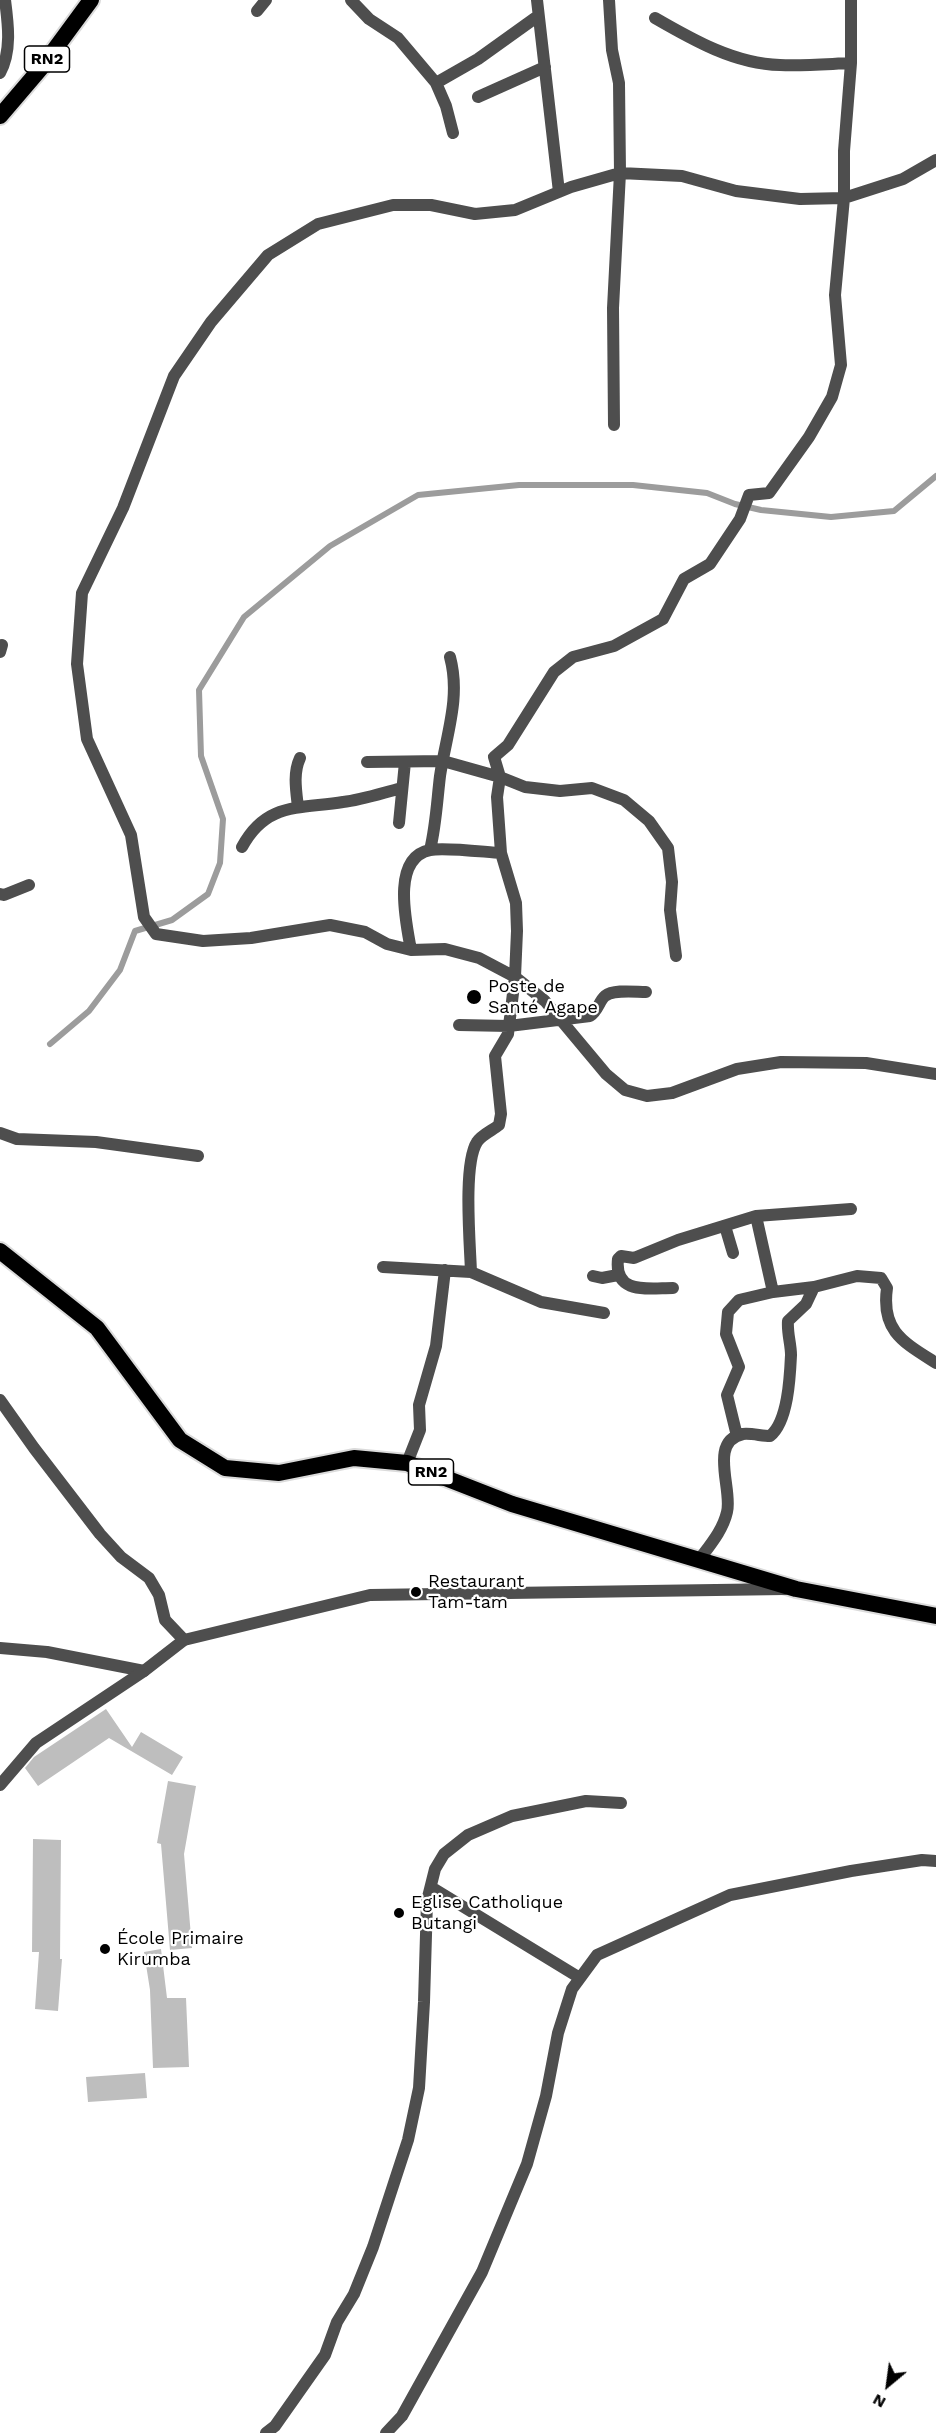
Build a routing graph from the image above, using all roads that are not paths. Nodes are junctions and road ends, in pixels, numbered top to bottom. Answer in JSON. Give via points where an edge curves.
{"nodes":[{"id":1,"x":5,"y":0,"type":"edge"},
{"id":2,"x":91,"y":0,"type":"edge"},
{"id":3,"x":266,"y":0,"type":"edge"},
{"id":4,"x":351,"y":0,"type":"edge"},
{"id":5,"x":537,"y":0,"type":"edge"},
{"id":6,"x":609,"y":0,"type":"edge"},
{"id":7,"x":850,"y":0,"type":"edge"},
{"id":8,"x":257,"y":11,"type":"dead end"},
{"id":9,"x":538,"y":16,"type":"junction"},
{"id":10,"x":655,"y":18,"type":"dead end"},
{"id":11,"x":851,"y":63,"type":"junction"},
{"id":12,"x":544,"y":67,"type":"junction"},
{"id":13,"x":0,"y":73,"type":"edge"},
{"id":14,"x":436,"y":83,"type":"junction"},
{"id":15,"x":478,"y":97,"type":"dead end"},
{"id":16,"x":0,"y":116,"type":"edge"},
{"id":17,"x":453,"y":133,"type":"dead end"},
{"id":18,"x":936,"y":160,"type":"edge"},
{"id":19,"x":620,"y":173,"type":"junction"},
{"id":20,"x":560,"y":192,"type":"junction"},
{"id":21,"x":844,"y":198,"type":"junction"},
{"id":22,"x":614,"y":425,"type":"dead end"},
{"id":23,"x":450,"y":657,"type":"dead end"},
{"id":24,"x":300,"y":758,"type":"dead end"},
{"id":25,"x":443,"y":761,"type":"junction"},
{"id":26,"x":367,"y":762,"type":"dead end"},
{"id":27,"x":405,"y":762,"type":"junction"},
{"id":28,"x":500,"y":777,"type":"junction"},
{"id":29,"x":402,"y":788,"type":"junction"},
{"id":30,"x":298,"y":807,"type":"junction"},
{"id":31,"x":399,"y":823,"type":"dead end"},
{"id":32,"x":242,"y":848,"type":"dead end"},
{"id":33,"x":430,"y":850,"type":"junction"},
{"id":34,"x":501,"y":853,"type":"junction"},
{"id":35,"x":29,"y":885,"type":"dead end"},
{"id":36,"x":0,"y":894,"type":"edge"},
{"id":37,"x":411,"y":950,"type":"junction"},
{"id":38,"x":676,"y":956,"type":"dead end"},
{"id":39,"x":515,"y":977,"type":"junction"},
{"id":40,"x":646,"y":992,"type":"dead end"},
{"id":41,"x":560,"y":1021,"type":"junction"},
{"id":42,"x":459,"y":1025,"type":"dead end"},
{"id":43,"x":509,"y":1026,"type":"junction"},
{"id":44,"x":936,"y":1074,"type":"edge"},
{"id":45,"x":0,"y":1134,"type":"edge"},
{"id":46,"x":198,"y":1156,"type":"dead end"},
{"id":47,"x":851,"y":1209,"type":"dead end"},
{"id":48,"x":756,"y":1216,"type":"junction"},
{"id":49,"x":725,"y":1226,"type":"junction"},
{"id":50,"x":0,"y":1251,"type":"edge"},
{"id":51,"x":733,"y":1253,"type":"dead end"},
{"id":52,"x":382,"y":1267,"type":"dead end"},
{"id":53,"x":445,"y":1270,"type":"junction"},
{"id":54,"x":471,"y":1272,"type":"junction"},
{"id":55,"x":618,"y":1275,"type":"junction"},
{"id":56,"x":593,"y":1276,"type":"dead end"},
{"id":57,"x":814,"y":1287,"type":"junction"},
{"id":58,"x":673,"y":1288,"type":"dead end"},
{"id":59,"x":773,"y":1292,"type":"junction"},
{"id":60,"x":604,"y":1313,"type":"dead end"},
{"id":61,"x":936,"y":1363,"type":"edge"},
{"id":62,"x":0,"y":1400,"type":"edge"},
{"id":63,"x":737,"y":1436,"type":"junction"},
{"id":64,"x":407,"y":1462,"type":"junction"},
{"id":65,"x":699,"y":1560,"type":"junction"},
{"id":66,"x":796,"y":1589,"type":"junction"},
{"id":67,"x":936,"y":1616,"type":"edge"},
{"id":68,"x":184,"y":1640,"type":"junction"},
{"id":69,"x":0,"y":1647,"type":"edge"},
{"id":70,"x":144,"y":1671,"type":"junction"},
{"id":71,"x":0,"y":1785,"type":"edge"},
{"id":72,"x":621,"y":1803,"type":"dead end"},
{"id":73,"x":936,"y":1861,"type":"edge"},
{"id":74,"x":430,"y":1887,"type":"junction"},
{"id":75,"x":580,"y":1978,"type":"junction"},
{"id":76,"x":266,"y":2433,"type":"edge"},
{"id":77,"x":386,"y":2433,"type":"edge"}],
"edges":[{"from":1,"to":13,"type":"street","via":[[8,32]]},
{"from":2,"to":16,"type":"highway","number":"RN2"},
{"from":3,"to":8,"type":"street"},
{"from":4,"to":14,"type":"street","via":[[369,19],[398,38]]},
{"from":5,"to":9,"type":"street"},
{"from":6,"to":19,"type":"street","via":[[612,50],[619,83]]},
{"from":7,"to":11,"type":"street"},
{"from":9,"to":12,"type":"street"},
{"from":9,"to":14,"type":"street"},
{"from":10,"to":11,"type":"street","via":[[727,55],[778,66]]},
{"from":11,"to":21,"type":"street"},
{"from":12,"to":15,"type":"street"},
{"from":12,"to":20,"type":"street"},
{"from":14,"to":17,"type":"street"},
{"from":18,"to":21,"type":"street","via":[[903,179]]},
{"from":19,"to":20,"type":"street"},
{"from":19,"to":21,"type":"street","via":[[682,176],[736,191],[800,199]]},
{"from":19,"to":22,"type":"street","via":[[613,308]]},
{"from":20,"to":37,"type":"street","via":[[515,210],[475,214],[430,205],[393,205],[318,224],[268,255],[212,322],[174,376],[123,508],[82,593],[77,664],[87,739],[131,835],[144,917],[156,934],[203,941],[330,925],[365,932],[387,944]]},
{"from":21,"to":28,"type":"street","via":[[835,296],[842,364],[832,396],[809,437],[769,493],[749,495],[740,519],[710,564],[684,579],[663,619],[614,646],[573,657],[554,672],[508,745],[494,757]]},
{"from":23,"to":25,"type":"street","via":[[455,699]]},
{"from":24,"to":30,"type":"street","via":[[295,778]]},
{"from":25,"to":27,"type":"street"},
{"from":25,"to":28,"type":"street"},
{"from":25,"to":33,"type":"street"},
{"from":26,"to":27,"type":"street"},
{"from":27,"to":29,"type":"street"},
{"from":28,"to":34,"type":"street","via":[[496,797]]},
{"from":28,"to":38,"type":"street","via":[[542,790],[592,788],[624,800],[649,820],[668,848],[672,882],[669,910]]},
{"from":29,"to":30,"type":"street","via":[[344,802]]},
{"from":29,"to":31,"type":"street"},
{"from":30,"to":32,"type":"street","via":[[279,812],[252,830]]},
{"from":33,"to":34,"type":"street"},
{"from":33,"to":37,"type":"street","via":[[412,860],[405,878],[404,909]]},
{"from":34,"to":39,"type":"street","via":[[516,903]]},
{"from":35,"to":36,"type":"street"},
{"from":37,"to":39,"type":"street","via":[[468,955]]},
{"from":39,"to":41,"type":"street","via":[[545,1001]]},
{"from":39,"to":43,"type":"street"},
{"from":40,"to":41,"type":"street","via":[[612,993],[590,1016]]},
{"from":41,"to":43,"type":"street"},
{"from":41,"to":44,"type":"street","via":[[606,1074],[625,1090],[647,1096],[672,1093],[737,1069],[781,1062],[866,1063]]},
{"from":42,"to":43,"type":"street"},
{"from":43,"to":54,"type":"street","via":[[495,1056],[499,1125],[478,1139],[472,1153],[468,1214]]},
{"from":45,"to":46,"type":"street","via":[[17,1139],[96,1143]]},
{"from":47,"to":48,"type":"street"},
{"from":48,"to":49,"type":"street"},
{"from":48,"to":59,"type":"street"},
{"from":49,"to":51,"type":"street"},
{"from":49,"to":55,"type":"street","via":[[634,1258],[621,1256]]},
{"from":50,"to":64,"type":"highway","number":"RN2","via":[[97,1328],[180,1440],[225,1468],[279,1473],[354,1458]]},
{"from":52,"to":53,"type":"street"},
{"from":53,"to":54,"type":"street"},
{"from":53,"to":64,"type":"street","via":[[436,1346],[420,1405],[420,1430]]},
{"from":54,"to":60,"type":"street","via":[[541,1302]]},
{"from":55,"to":56,"type":"street"},
{"from":55,"to":58,"type":"street","via":[[623,1282],[639,1288]]},
{"from":57,"to":59,"type":"street"},
{"from":57,"to":61,"type":"street","via":[[857,1276],[881,1278],[888,1287],[888,1322],[905,1343]]},
{"from":57,"to":63,"type":"street","via":[[802,1310],[788,1321],[790,1364],[785,1406],[777,1431],[770,1437]]},
{"from":59,"to":63,"type":"street","via":[[739,1300],[728,1312],[726,1334],[739,1367],[727,1395]]},
{"from":62,"to":68,"type":"street","via":[[100,1534],[121,1557],[149,1578],[159,1595],[165,1620]]},
{"from":63,"to":65,"type":"street","via":[[730,1440],[724,1453],[728,1510],[720,1531]]},
{"from":64,"to":65,"type":"highway","number":"RN2","via":[[512,1504]]},
{"from":65,"to":66,"type":"highway","number":"RN2"},
{"from":66,"to":67,"type":"highway","number":"RN2"},
{"from":66,"to":68,"type":"street","via":[[370,1595]]},
{"from":68,"to":70,"type":"street"},
{"from":69,"to":70,"type":"street"},
{"from":70,"to":71,"type":"street","via":[[36,1743]]},
{"from":72,"to":74,"type":"street","via":[[586,1801],[512,1816],[479,1830],[444,1854]]},
{"from":73,"to":75,"type":"street","via":[[922,1860],[730,1895],[597,1955]]},
{"from":74,"to":75,"type":"street"},
{"from":74,"to":76,"type":"street","via":[[419,2088],[408,2140],[373,2247],[325,2355]]},
{"from":75,"to":77,"type":"street","via":[[558,2034],[527,2164],[482,2272],[402,2415]]}]}
